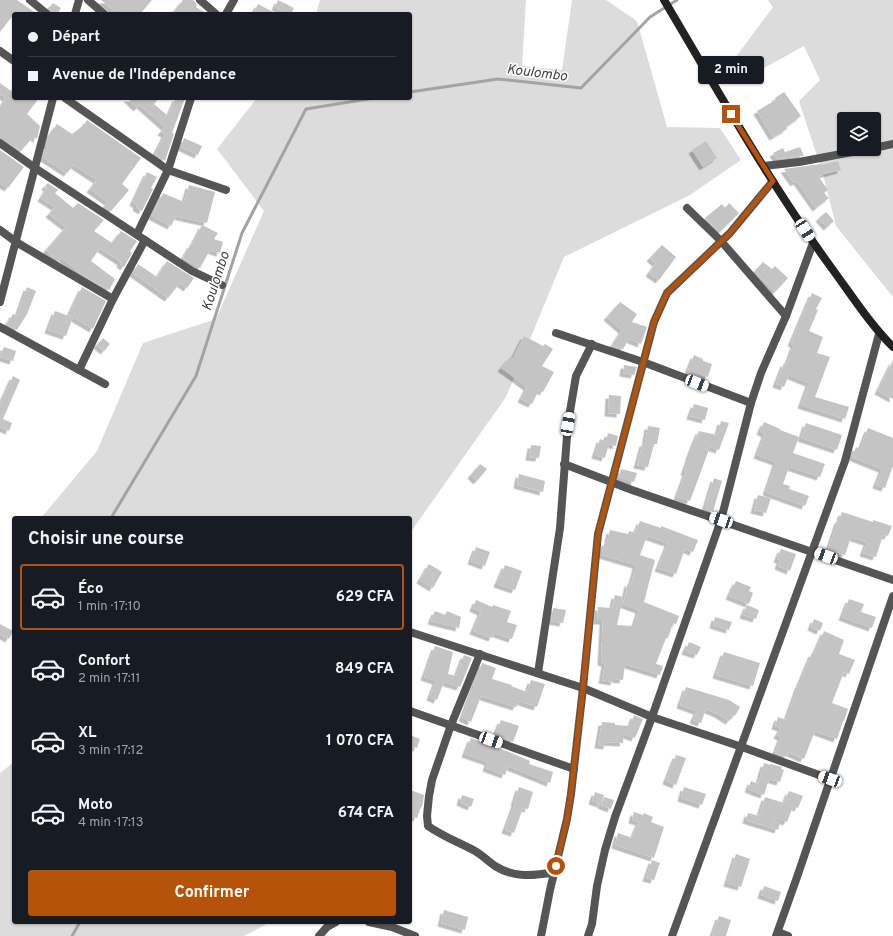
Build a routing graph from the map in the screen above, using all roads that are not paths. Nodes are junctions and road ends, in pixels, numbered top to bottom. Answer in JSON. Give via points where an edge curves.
{"nodes":[{"id":1,"x":30,"y":0,"type":"edge"},
{"id":2,"x":79,"y":0,"type":"edge"},
{"id":3,"x":88,"y":0,"type":"edge"},
{"id":4,"x":200,"y":0,"type":"edge"},
{"id":5,"x":234,"y":0,"type":"edge"},
{"id":6,"x":664,"y":0,"type":"edge"},
{"id":7,"x":45,"y":12,"type":"edge"},
{"id":8,"x":76,"y":12,"type":"edge"},
{"id":9,"x":102,"y":12,"type":"edge"},
{"id":10,"x":214,"y":12,"type":"edge"},
{"id":11,"x":227,"y":12,"type":"edge"},
{"id":12,"x":0,"y":51,"type":"edge"},
{"id":13,"x":12,"y":60,"type":"edge"},
{"id":14,"x":52,"y":100,"type":"edge"},
{"id":15,"x":68,"y":100,"type":"edge"},
{"id":16,"x":190,"y":100,"type":"edge"},
{"id":17,"x":0,"y":143,"type":"edge"},
{"id":18,"x":893,"y":144,"type":"edge"},
{"id":19,"x":881,"y":147,"type":"edge"},
{"id":20,"x":837,"y":155,"type":"edge"},
{"id":21,"x":764,"y":166,"type":"junction"},
{"id":22,"x":35,"y":168,"type":"junction"},
{"id":23,"x":168,"y":170,"type":"junction"},
{"id":24,"x":773,"y":181,"type":"junction"},
{"id":25,"x":226,"y":190,"type":"dead end"},
{"id":26,"x":687,"y":208,"type":"dead end"},
{"id":27,"x":0,"y":230,"type":"edge"},
{"id":28,"x":137,"y":234,"type":"junction"},
{"id":29,"x":145,"y":240,"type":"junction"},
{"id":30,"x":16,"y":242,"type":"junction"},
{"id":31,"x":721,"y":242,"type":"junction"},
{"id":32,"x":813,"y":242,"type":"junction"},
{"id":33,"x":222,"y":285,"type":"dead end"},
{"id":34,"x":112,"y":299,"type":"junction"},
{"id":35,"x":0,"y":302,"type":"edge"},
{"id":36,"x":786,"y":316,"type":"junction"},
{"id":37,"x":0,"y":327,"type":"edge"},
{"id":38,"x":556,"y":333,"type":"dead end"},
{"id":39,"x":879,"y":334,"type":"junction"},
{"id":40,"x":592,"y":344,"type":"junction"},
{"id":41,"x":893,"y":347,"type":"edge"},
{"id":42,"x":643,"y":362,"type":"junction"},
{"id":43,"x":79,"y":370,"type":"junction"},
{"id":44,"x":105,"y":384,"type":"dead end"},
{"id":45,"x":751,"y":403,"type":"junction"},
{"id":46,"x":564,"y":464,"type":"junction"},
{"id":47,"x":612,"y":482,"type":"junction"},
{"id":48,"x":721,"y":520,"type":"junction"},
{"id":49,"x":812,"y":551,"type":"junction"},
{"id":50,"x":893,"y":580,"type":"edge"},
{"id":51,"x":893,"y":596,"type":"edge"},
{"id":52,"x":412,"y":633,"type":"edge"},
{"id":53,"x":480,"y":654,"type":"junction"},
{"id":54,"x":538,"y":673,"type":"junction"},
{"id":55,"x":583,"y":688,"type":"junction"},
{"id":56,"x":412,"y":712,"type":"edge"},
{"id":57,"x":652,"y":717,"type":"junction"},
{"id":58,"x":451,"y":725,"type":"junction"},
{"id":59,"x":742,"y":747,"type":"junction"},
{"id":60,"x":574,"y":770,"type":"junction"},
{"id":61,"x":830,"y":779,"type":"junction"},
{"id":62,"x":555,"y":872,"type":"junction"},
{"id":63,"x":332,"y":924,"type":"edge"},
{"id":64,"x":377,"y":924,"type":"edge"},
{"id":65,"x":777,"y":934,"type":"edge"},
{"id":66,"x":319,"y":936,"type":"edge"},
{"id":67,"x":415,"y":936,"type":"edge"},
{"id":68,"x":541,"y":936,"type":"edge"},
{"id":69,"x":588,"y":936,"type":"edge"},
{"id":70,"x":672,"y":936,"type":"edge"},
{"id":71,"x":788,"y":936,"type":"edge"}],
"edges":[{"from":1,"to":7,"type":"street"},
{"from":2,"to":8,"type":"street"},
{"from":3,"to":9,"type":"street"},
{"from":4,"to":10,"type":"street"},
{"from":5,"to":11,"type":"street"},
{"from":6,"to":21,"type":"street"},
{"from":12,"to":13,"type":"street"},
{"from":14,"to":22,"type":"street"},
{"from":15,"to":23,"type":"street"},
{"from":16,"to":23,"type":"street"},
{"from":17,"to":22,"type":"street"},
{"from":18,"to":19,"type":"street"},
{"from":20,"to":21,"type":"street"},
{"from":21,"to":24,"type":"street"},
{"from":22,"to":28,"type":"street"},
{"from":22,"to":30,"type":"street"},
{"from":23,"to":25,"type":"street"},
{"from":23,"to":28,"type":"street"},
{"from":24,"to":31,"type":"street"},
{"from":24,"to":32,"type":"street"},
{"from":26,"to":31,"type":"street"},
{"from":27,"to":30,"type":"street"},
{"from":28,"to":29,"type":"street"},
{"from":29,"to":33,"type":"street","via":[[192,271]]},
{"from":29,"to":34,"type":"street"},
{"from":30,"to":34,"type":"street"},
{"from":30,"to":35,"type":"street"},
{"from":31,"to":36,"type":"street"},
{"from":31,"to":42,"type":"street","via":[[667,293],[654,322]]},
{"from":32,"to":36,"type":"street"},
{"from":32,"to":39,"type":"street"},
{"from":34,"to":43,"type":"street"},
{"from":36,"to":45,"type":"street"},
{"from":37,"to":43,"type":"street"},
{"from":38,"to":40,"type":"street"},
{"from":39,"to":41,"type":"street"},
{"from":39,"to":49,"type":"street","via":[[845,461]]},
{"from":40,"to":42,"type":"street"},
{"from":40,"to":46,"type":"street","via":[[576,376]]},
{"from":42,"to":45,"type":"street"},
{"from":42,"to":47,"type":"street"},
{"from":43,"to":44,"type":"street"},
{"from":45,"to":48,"type":"street"},
{"from":46,"to":47,"type":"street"},
{"from":46,"to":54,"type":"street","via":[[560,528]]},
{"from":47,"to":48,"type":"street"},
{"from":47,"to":55,"type":"street","via":[[598,534]]},
{"from":48,"to":49,"type":"street"},
{"from":48,"to":57,"type":"street"},
{"from":49,"to":50,"type":"street"},
{"from":49,"to":59,"type":"street"},
{"from":51,"to":61,"type":"street"},
{"from":52,"to":53,"type":"street"},
{"from":53,"to":54,"type":"street"},
{"from":53,"to":58,"type":"street"},
{"from":54,"to":55,"type":"street"},
{"from":55,"to":57,"type":"street"},
{"from":55,"to":60,"type":"street"},
{"from":56,"to":58,"type":"street"},
{"from":57,"to":59,"type":"street"},
{"from":57,"to":69,"type":"street","via":[[605,850]]},
{"from":58,"to":60,"type":"street"},
{"from":58,"to":62,"type":"street","via":[[432,780],[428,826],[481,854],[503,871],[518,876]]},
{"from":59,"to":61,"type":"street"},
{"from":59,"to":70,"type":"street"},
{"from":60,"to":62,"type":"street","via":[[567,819]]},
{"from":61,"to":65,"type":"street"},
{"from":62,"to":68,"type":"street"},
{"from":63,"to":66,"type":"street"},
{"from":64,"to":67,"type":"street"},
{"from":65,"to":71,"type":"street"}]}
